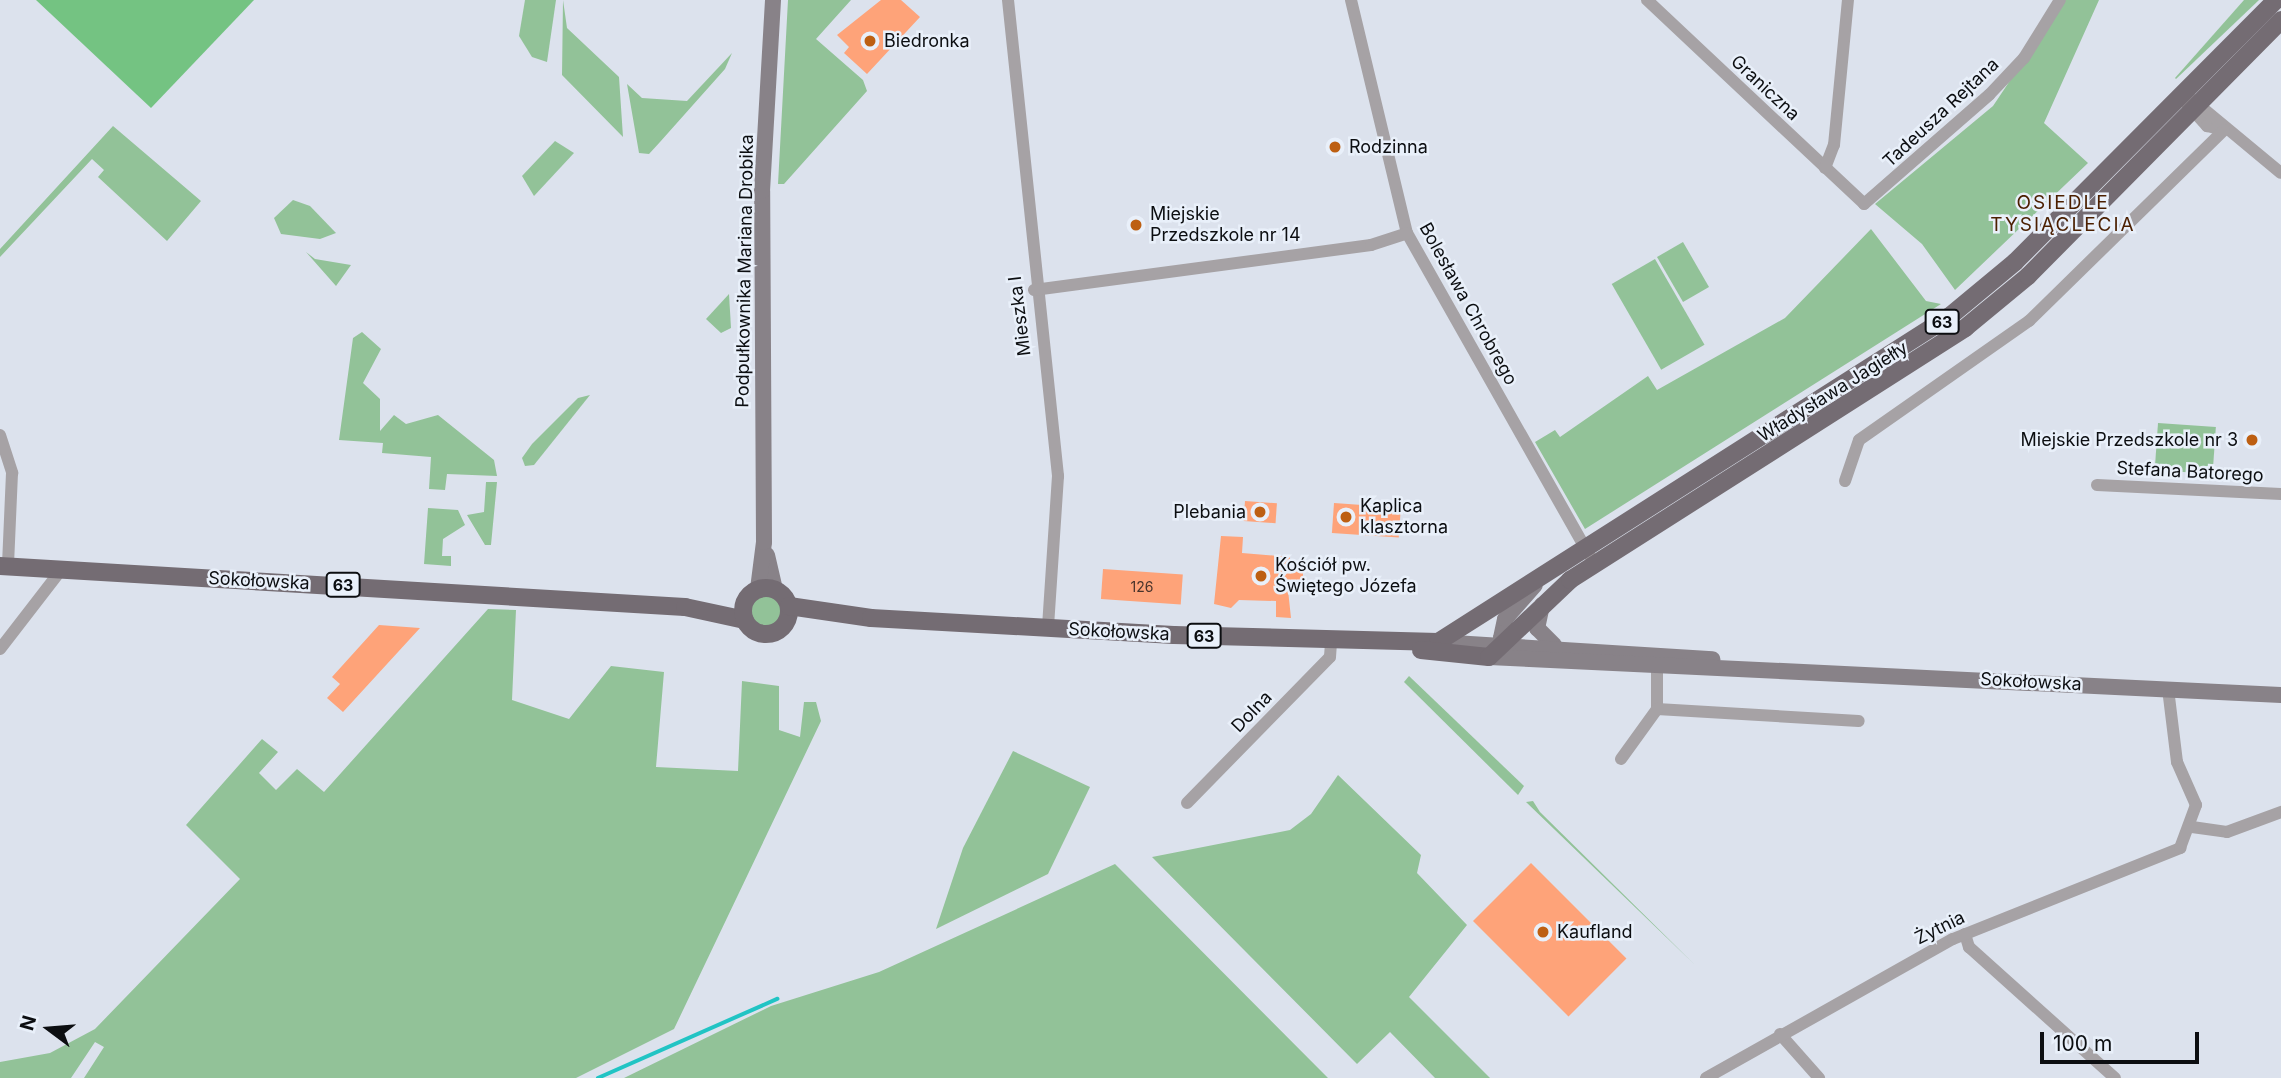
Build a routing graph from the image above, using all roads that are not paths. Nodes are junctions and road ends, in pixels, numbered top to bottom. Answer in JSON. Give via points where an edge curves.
{"nodes":[{"id":1,"x":773,"y":0,"type":"edge"},
{"id":2,"x":1008,"y":0,"type":"edge"},
{"id":3,"x":1351,"y":0,"type":"edge"},
{"id":4,"x":1647,"y":0,"type":"edge"},
{"id":5,"x":1849,"y":0,"type":"edge"},
{"id":6,"x":2060,"y":0,"type":"edge"},
{"id":7,"x":2276,"y":0,"type":"edge"},
{"id":8,"x":2281,"y":20,"type":"edge"},
{"id":9,"x":2179,"y":95,"type":"junction"},
{"id":10,"x":2194,"y":107,"type":"junction"},
{"id":11,"x":2224,"y":130,"type":"junction"},
{"id":12,"x":1825,"y":168,"type":"junction"},
{"id":13,"x":2281,"y":173,"type":"edge"},
{"id":14,"x":1859,"y":202,"type":"joint"},
{"id":15,"x":1408,"y":233,"type":"junction"},
{"id":16,"x":1034,"y":290,"type":"junction"},
{"id":17,"x":0,"y":435,"type":"edge"},
{"id":18,"x":1845,"y":481,"type":"dead end"},
{"id":19,"x":2097,"y":485,"type":"dead end"},
{"id":20,"x":2281,"y":494,"type":"edge"},
{"id":21,"x":1585,"y":548,"type":"junction"},
{"id":22,"x":1595,"y":565,"type":"junction"},
{"id":23,"x":4,"y":566,"type":"edge"},
{"id":24,"x":61,"y":570,"type":"junction"},
{"id":25,"x":1549,"y":570,"type":"junction"},
{"id":26,"x":759,"y":593,"type":"junction"},
{"id":27,"x":1542,"y":605,"type":"junction"},
{"id":28,"x":685,"y":607,"type":"junction"},
{"id":29,"x":788,"y":614,"type":"junction"},
{"id":30,"x":745,"y":620,"type":"junction"},
{"id":31,"x":1048,"y":628,"type":"junction"},
{"id":32,"x":1331,"y":641,"type":"junction"},
{"id":33,"x":1438,"y":642,"type":"junction"},
{"id":34,"x":1391,"y":643,"type":"junction"},
{"id":35,"x":1504,"y":645,"type":"junction"},
{"id":36,"x":1554,"y":645,"type":"junction"},
{"id":37,"x":0,"y":649,"type":"edge"},
{"id":38,"x":1489,"y":657,"type":"junction"},
{"id":39,"x":1518,"y":660,"type":"junction"},
{"id":40,"x":1657,"y":668,"type":"junction"},
{"id":41,"x":1781,"y":669,"type":"junction"},
{"id":42,"x":2168,"y":689,"type":"junction"},
{"id":43,"x":2281,"y":695,"type":"edge"},
{"id":44,"x":1657,"y":709,"type":"junction"},
{"id":45,"x":1859,"y":721,"type":"dead end"},
{"id":46,"x":1621,"y":759,"type":"dead end"},
{"id":47,"x":1187,"y":803,"type":"dead end"},
{"id":48,"x":2281,"y":812,"type":"edge"},
{"id":49,"x":2192,"y":827,"type":"junction"},
{"id":50,"x":1965,"y":934,"type":"junction"},
{"id":51,"x":1780,"y":1034,"type":"junction"},
{"id":52,"x":1706,"y":1078,"type":"edge"},
{"id":53,"x":1819,"y":1078,"type":"edge"},
{"id":54,"x":2115,"y":1078,"type":"edge"}],
"edges":[{"from":1,"to":26,"type":"street","name":"Podpułkownika Mariana Drobika","via":[[762,191],[764,542]]},
{"from":2,"to":16,"type":"street","name":"Mieszka I"},
{"from":3,"to":15,"type":"street","name":"Bolesława Chrobrego"},
{"from":4,"to":12,"type":"street","name":"Graniczna"},
{"from":5,"to":12,"type":"street"},
{"from":6,"to":14,"type":"street","name":"Tadeusza Rejtana","via":[[2024,58],[1989,95],[1873,200]]},
{"from":7,"to":9,"type":"main road","name":"Władysława Jagiełły","number":"63"},
{"from":8,"to":10,"type":"main road","name":"Władysława Jagiełły","number":"63"},
{"from":9,"to":10,"type":"street"},
{"from":9,"to":21,"type":"main road","name":"Władysława Jagiełły","number":"63","via":[[2015,262],[1950,316]]},
{"from":10,"to":11,"type":"street"},
{"from":10,"to":22,"type":"main road","name":"Władysława Jagiełły","number":"63","via":[[2035,269],[1973,323]]},
{"from":11,"to":13,"type":"street"},
{"from":11,"to":18,"type":"street","via":[[2003,343],[1859,440]]},
{"from":12,"to":14,"type":"street","name":"Graniczna"},
{"from":15,"to":16,"type":"street","via":[[1371,245]]},
{"from":15,"to":21,"type":"street","name":"Bolesława Chrobrego"},
{"from":16,"to":31,"type":"street","name":"Mieszka I","via":[[1058,476]]},
{"from":17,"to":23,"type":"street","via":[[12,473]]},
{"from":19,"to":20,"type":"street","name":"Stefana Batorego"},
{"from":21,"to":22,"type":"street","name":"Bolesława Chrobrego"},
{"from":21,"to":25,"type":"main road","name":"Władysława Jagiełły","number":"63"},
{"from":22,"to":27,"type":"main road","name":"Władysława Jagiełły","number":"63"},
{"from":23,"to":24,"type":"main road","name":"Sokołowska","number":"63"},
{"from":24,"to":28,"type":"main road","name":"Sokołowska","number":"63"},
{"from":24,"to":37,"type":"street"},
{"from":25,"to":33,"type":"main road","name":"Władysława Jagiełły","number":"63"},
{"from":25,"to":35,"type":"street","via":[[1505,619]]},
{"from":26,"to":28,"type":"main road","name":"Sokołowska","number":"63"},
{"from":26,"to":29,"type":"main road"},
{"from":26,"to":30,"type":"main road"},
{"from":27,"to":35,"type":"main road","name":"Władysława Jagiełły","number":"63"},
{"from":27,"to":36,"type":"street","via":[[1537,628]]},
{"from":28,"to":30,"type":"main road","name":"Sokołowska","number":"63"},
{"from":29,"to":30,"type":"main road","number":"63","via":[[766,634]]},
{"from":29,"to":31,"type":"main road","name":"Sokołowska","number":"63"},
{"from":31,"to":32,"type":"main road","name":"Sokołowska","number":"63"},
{"from":32,"to":34,"type":"main road","name":"Sokołowska","number":"63"},
{"from":32,"to":47,"type":"street","name":"Dolna","via":[[1330,657]]},
{"from":33,"to":34,"type":"main road","name":"Sokołowska","number":"63"},
{"from":33,"to":35,"type":"street","name":"Sokołowska"},
{"from":34,"to":38,"type":"main road","name":"Sokołowska","number":"63"},
{"from":35,"to":36,"type":"street","name":"Sokołowska"},
{"from":35,"to":38,"type":"main road","name":"Władysława Jagiełły","number":"63"},
{"from":35,"to":39,"type":"street"},
{"from":36,"to":41,"type":"street","name":"Sokołowska"},
{"from":38,"to":39,"type":"street","name":"Sokołowska"},
{"from":39,"to":40,"type":"street","name":"Sokołowska"},
{"from":40,"to":41,"type":"street","name":"Sokołowska"},
{"from":40,"to":44,"type":"street"},
{"from":41,"to":42,"type":"street","name":"Sokołowska"},
{"from":42,"to":43,"type":"street","name":"Sokołowska"},
{"from":42,"to":49,"type":"street","via":[[2177,762],[2196,805]]},
{"from":44,"to":45,"type":"street"},
{"from":44,"to":46,"type":"street"},
{"from":48,"to":49,"type":"street","via":[[2217,834]]},
{"from":49,"to":50,"type":"street","name":"Żytnia","via":[[2164,858]]},
{"from":50,"to":51,"type":"street","name":"Żytnia"},
{"from":50,"to":54,"type":"street","via":[[1969,947]]},
{"from":51,"to":52,"type":"street","name":"Żytnia"},
{"from":51,"to":53,"type":"street"}]}
